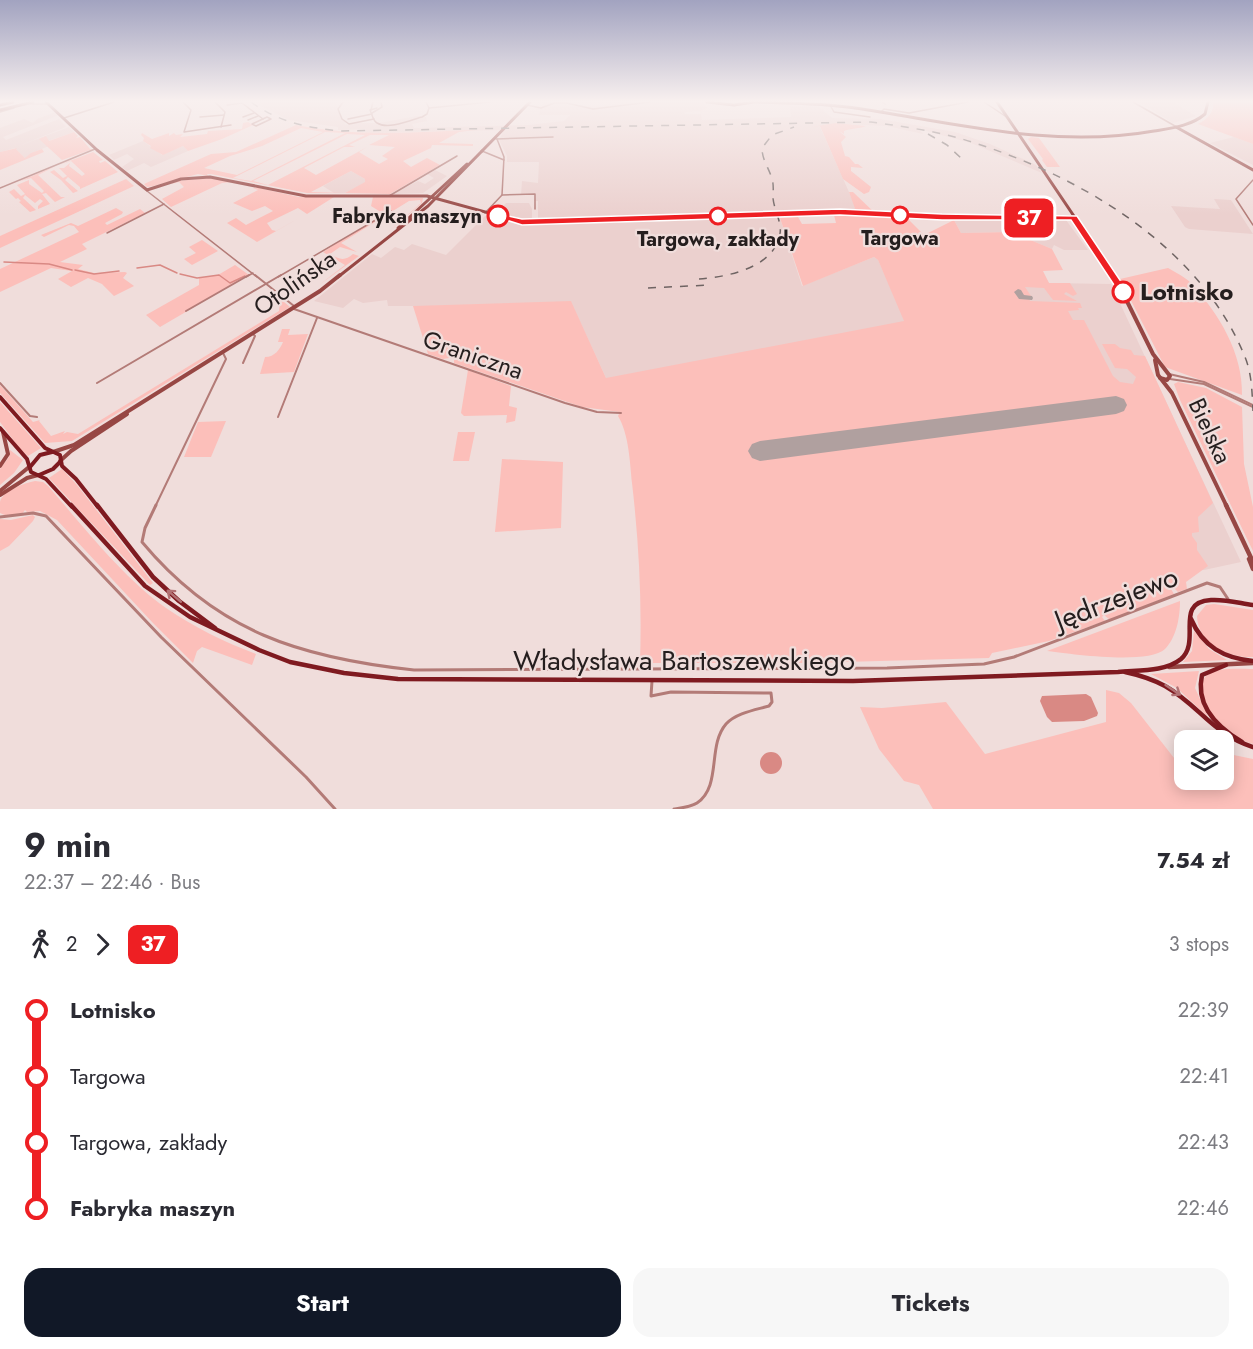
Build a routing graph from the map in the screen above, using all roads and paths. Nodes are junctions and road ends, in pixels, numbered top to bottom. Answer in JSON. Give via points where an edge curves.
{"nodes":[{"id":1,"x":496,"y":139,"type":"edge"},
{"id":2,"x":86,"y":140,"type":"edge"},
{"id":3,"x":495,"y":140,"type":"edge"},
{"id":4,"x":1022,"y":140,"type":"edge"},
{"id":5,"x":1197,"y":140,"type":"edge"},
{"id":6,"x":95,"y":149,"type":"junction"},
{"id":7,"x":483,"y":151,"type":"junction"},
{"id":8,"x":458,"y":156,"type":"dead end"},
{"id":9,"x":504,"y":160,"type":"junction"},
{"id":10,"x":1253,"y":169,"type":"edge"},
{"id":11,"x":1253,"y":180,"type":"edge"},
{"id":12,"x":0,"y":188,"type":"edge"},
{"id":13,"x":147,"y":190,"type":"junction"},
{"id":14,"x":502,"y":195,"type":"junction"},
{"id":15,"x":389,"y":196,"type":"junction"},
{"id":16,"x":433,"y":199,"type":"junction"},
{"id":17,"x":164,"y":204,"type":"junction"},
{"id":18,"x":535,"y":209,"type":"dead end"},
{"id":19,"x":391,"y":211,"type":"dead end"},
{"id":20,"x":485,"y":213,"type":"junction"},
{"id":21,"x":1073,"y":218,"type":"junction"},
{"id":22,"x":1253,"y":225,"type":"edge"},
{"id":23,"x":107,"y":232,"type":"dead end"},
{"id":24,"x":254,"y":273,"type":"junction"},
{"id":25,"x":267,"y":284,"type":"junction"},
{"id":26,"x":295,"y":308,"type":"junction"},
{"id":27,"x":186,"y":311,"type":"dead end"},
{"id":28,"x":317,"y":318,"type":"junction"},
{"id":29,"x":253,"y":334,"type":"junction"},
{"id":30,"x":223,"y":353,"type":"junction"},
{"id":31,"x":1153,"y":354,"type":"junction"},
{"id":32,"x":243,"y":363,"type":"dead end"},
{"id":33,"x":1158,"y":372,"type":"junction"},
{"id":34,"x":1168,"y":376,"type":"junction"},
{"id":35,"x":1160,"y":378,"type":"junction"},
{"id":36,"x":0,"y":383,"type":"edge"},
{"id":37,"x":97,"y":383,"type":"dead end"},
{"id":38,"x":1172,"y":393,"type":"junction"},
{"id":39,"x":154,"y":395,"type":"junction"},
{"id":40,"x":0,"y":397,"type":"edge"},
{"id":41,"x":1253,"y":406,"type":"edge"},
{"id":42,"x":621,"y":413,"type":"dead end"},
{"id":43,"x":37,"y":417,"type":"dead end"},
{"id":44,"x":278,"y":417,"type":"dead end"},
{"id":45,"x":1,"y":430,"type":"edge"},
{"id":46,"x":53,"y":452,"type":"junction"},
{"id":47,"x":60,"y":461,"type":"junction"},
{"id":48,"x":0,"y":466,"type":"edge"},
{"id":49,"x":29,"y":467,"type":"junction"},
{"id":50,"x":38,"y":475,"type":"junction"},
{"id":51,"x":0,"y":493,"type":"edge"},
{"id":52,"x":1,"y":516,"type":"edge"},
{"id":53,"x":1246,"y":550,"type":"junction"},
{"id":54,"x":1253,"y":562,"type":"edge"},
{"id":55,"x":1253,"y":569,"type":"edge"},
{"id":56,"x":1229,"y":602,"type":"junction"},
{"id":57,"x":1253,"y":606,"type":"edge"},
{"id":58,"x":1190,"y":615,"type":"junction"},
{"id":59,"x":220,"y":632,"type":"junction"},
{"id":60,"x":1253,"y":662,"type":"edge"},
{"id":61,"x":1226,"y":665,"type":"junction"},
{"id":62,"x":1156,"y":668,"type":"junction"},
{"id":63,"x":1118,"y":672,"type":"junction"},
{"id":64,"x":652,"y":681,"type":"junction"},
{"id":65,"x":771,"y":693,"type":"joint"},
{"id":66,"x":1252,"y":747,"type":"edge"},
{"id":67,"x":336,"y":809,"type":"edge"},
{"id":68,"x":674,"y":809,"type":"edge"}],
"edges":[{"from":1,"to":9,"type":"street"},
{"from":2,"to":6,"type":"street","name":"Graniczna"},
{"from":3,"to":7,"type":"street","name":"Otolińska"},
{"from":4,"to":21,"type":"street","name":"Bielska"},
{"from":5,"to":10,"type":"street"},
{"from":6,"to":12,"type":"street"},
{"from":6,"to":13,"type":"street","name":"Graniczna"},
{"from":7,"to":9,"type":"street"},
{"from":7,"to":16,"type":"street","name":"Otolińska"},
{"from":8,"to":15,"type":"street"},
{"from":9,"to":14,"type":"street"},
{"from":11,"to":22,"type":"street","via":[[1236,200]]},
{"from":13,"to":15,"type":"street","via":[[171,181],[202,177],[306,196]]},
{"from":13,"to":17,"type":"street","name":"Graniczna"},
{"from":14,"to":18,"type":"street","via":[[536,194]]},
{"from":14,"to":20,"type":"street"},
{"from":15,"to":16,"type":"street"},
{"from":16,"to":20,"type":"street"},
{"from":16,"to":26,"type":"street","name":"Otolińska"},
{"from":17,"to":23,"type":"street"},
{"from":17,"to":24,"type":"street","name":"Graniczna"},
{"from":19,"to":25,"type":"street"},
{"from":20,"to":21,"type":"street","via":[[522,222],[840,212]]},
{"from":21,"to":31,"type":"street","name":"Bielska","via":[[1120,285]]},
{"from":24,"to":25,"type":"street","name":"Graniczna"},
{"from":24,"to":27,"type":"street"},
{"from":25,"to":26,"type":"street","name":"Graniczna"},
{"from":25,"to":37,"type":"street"},
{"from":26,"to":28,"type":"street","name":"Graniczna"},
{"from":26,"to":29,"type":"street","name":"Otolińska"},
{"from":28,"to":42,"type":"street","name":"Graniczna","via":[[565,403],[597,412]]},
{"from":28,"to":44,"type":"street"},
{"from":29,"to":30,"type":"street","name":"Otolińska"},
{"from":29,"to":32,"type":"street","name":"Otolińska"},
{"from":30,"to":39,"type":"street","name":"Otolińska"},
{"from":30,"to":56,"type":"street","name":"Jędrzejewo","via":[[226,359],[145,528],[142,542],[178,581],[226,618],[316,654],[382,667],[486,671],[984,664],[1008,659],[1207,583],[1220,587]]},
{"from":31,"to":33,"type":"street","name":"Bielska"},
{"from":31,"to":34,"type":"street","name":"Bielska"},
{"from":33,"to":34,"type":"street"},
{"from":33,"to":35,"type":"street","name":"Bielska"},
{"from":34,"to":35,"type":"street","name":"Bielska"},
{"from":34,"to":38,"type":"street","name":"Bielska"},
{"from":34,"to":41,"type":"street","via":[[1204,384]]},
{"from":35,"to":38,"type":"street","name":"Bielska"},
{"from":36,"to":43,"type":"street","via":[[30,416]]},
{"from":38,"to":53,"type":"street","name":"Bielska"},
{"from":39,"to":46,"type":"street","name":"Otolińska","via":[[74,445]]},
{"from":39,"to":47,"type":"street","name":"Otolińska"},
{"from":40,"to":46,"type":"main road","name":"Władysława Bartoszewskiego","via":[[44,447]]},
{"from":45,"to":48,"type":"street","via":[[8,451]]},
{"from":45,"to":49,"type":"main road","name":"Władysława Bartoszewskiego","via":[[27,459]]},
{"from":46,"to":47,"type":"main road","name":"Władysława Bartoszewskiego","via":[[60,455]]},
{"from":46,"to":49,"type":"main road","via":[[40,455]]},
{"from":47,"to":50,"type":"main road"},
{"from":59,"to":47,"type":"main road","name":"Władysława Bartoszewskiego","one_way":true,"via":[[153,577]]},
{"from":49,"to":50,"type":"main road","name":"Władysława Bartoszewskiego"},
{"from":49,"to":51,"type":"street"},
{"from":50,"to":51,"type":"street"},
{"from":50,"to":59,"type":"main road","name":"Władysława Bartoszewskiego","via":[[167,604]]},
{"from":52,"to":67,"type":"street","via":[[46,516],[161,637]]},
{"from":53,"to":54,"type":"street","name":"Bielska"},
{"from":53,"to":55,"type":"street","name":"Bielska"},
{"from":56,"to":57,"type":"main road"},
{"from":56,"to":58,"type":"main road","via":[[1204,600],[1195,605]]},
{"from":58,"to":60,"type":"main road","via":[[1199,636],[1214,650],[1236,660]]},
{"from":58,"to":62,"type":"main road","name":"Władysława Bartoszewskiego","via":[[1188,651],[1178,660]]},
{"from":59,"to":64,"type":"main road","name":"Władysława Bartoszewskiego","via":[[289,661],[368,677],[416,681]]},
{"from":60,"to":61,"type":"street"},
{"from":61,"to":62,"type":"street"},
{"from":61,"to":66,"type":"main road","via":[[1202,675],[1202,701],[1217,724]]},
{"from":62,"to":63,"type":"main road","name":"Władysława Bartoszewskiego"},
{"from":63,"to":64,"type":"main road","name":"Władysława Bartoszewskiego","via":[[853,681]]},
{"from":63,"to":66,"type":"main road","one_way":true,"via":[[1150,678],[1171,688],[1225,736]]},
{"from":64,"to":65,"type":"street","via":[[651,696],[670,692]]},
{"from":65,"to":68,"type":"street","via":[[770,706],[726,724],[717,739],[705,795],[695,804]]}]}
